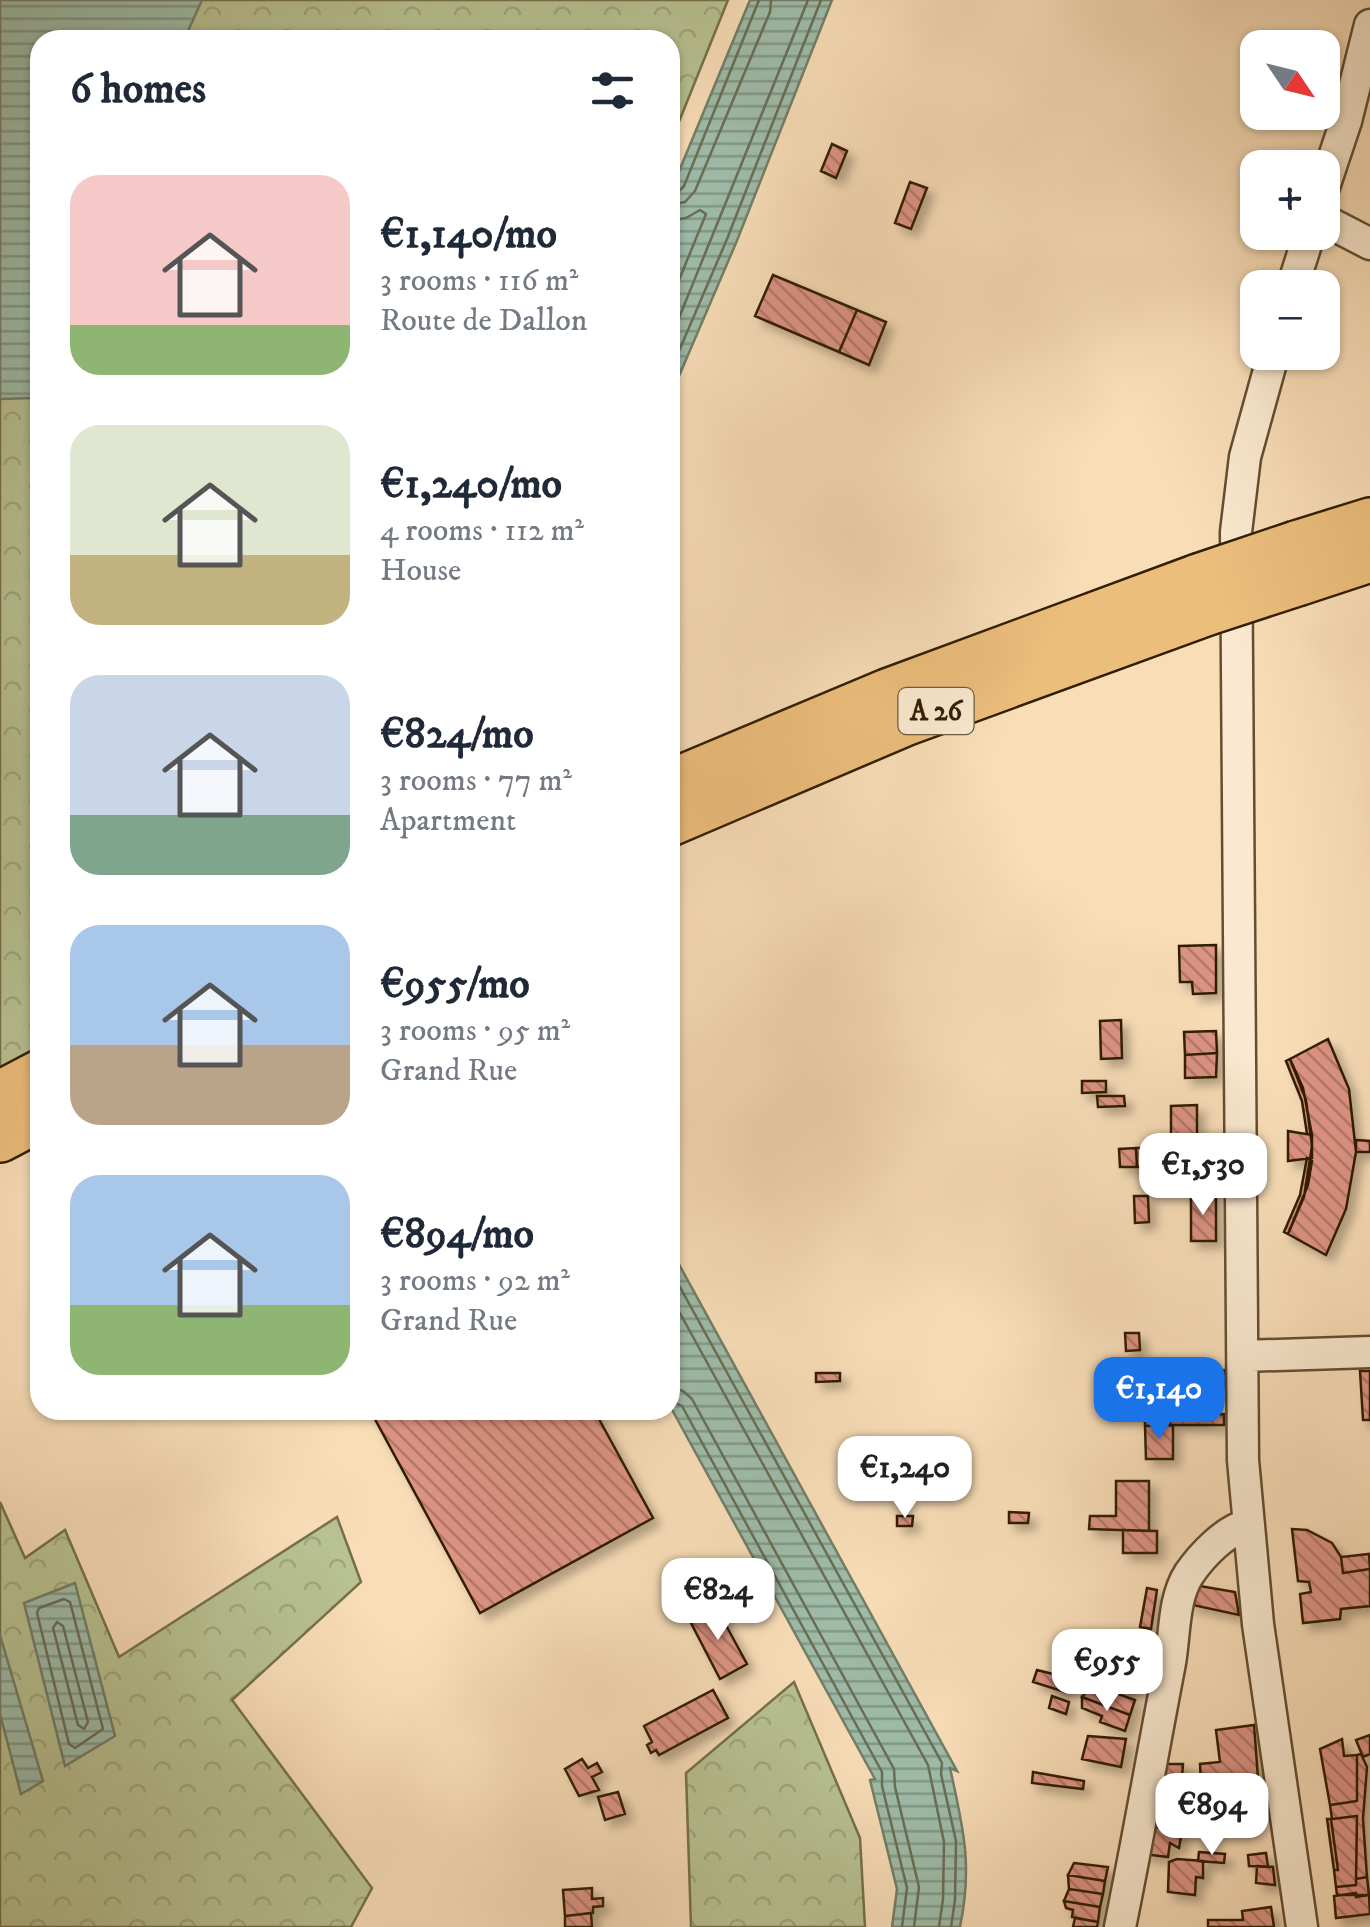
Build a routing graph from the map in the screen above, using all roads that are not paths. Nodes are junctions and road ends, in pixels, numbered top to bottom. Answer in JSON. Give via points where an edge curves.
{"nodes":[{"id":1,"x":1370,"y":25,"type":"edge"},
{"id":2,"x":1336,"y":150,"type":"edge"},
{"id":3,"x":1340,"y":228,"type":"edge"},
{"id":4,"x":1370,"y":244,"type":"edge"},
{"id":5,"x":1269,"y":370,"type":"edge"},
{"id":6,"x":1370,"y":521,"type":"edge"},
{"id":7,"x":1370,"y":559,"type":"edge"},
{"id":8,"x":1298,"y":563,"type":"junction"},
{"id":9,"x":1203,"y":594,"type":"junction"},
{"id":10,"x":680,"y":779,"type":"edge"},
{"id":11,"x":680,"y":820,"type":"edge"},
{"id":12,"x":30,"y":1078,"type":"edge"},
{"id":13,"x":0,"y":1094,"type":"edge"},
{"id":14,"x":30,"y":1123,"type":"edge"},
{"id":15,"x":0,"y":1138,"type":"edge"},
{"id":16,"x":1370,"y":1352,"type":"edge"},
{"id":17,"x":1243,"y":1356,"type":"junction"},
{"id":18,"x":1247,"y":1525,"type":"junction"},
{"id":19,"x":1120,"y":1927,"type":"edge"},
{"id":20,"x":1302,"y":1927,"type":"edge"}],
"edges":[{"from":1,"to":2,"type":"street"},
{"from":3,"to":4,"type":"street"},
{"from":5,"to":17,"type":"street","via":[[1244,457],[1236,532]]},
{"from":6,"to":8,"type":"highway","number":"A 26"},
{"from":7,"to":8,"type":"highway","number":"A 26"},
{"from":8,"to":9,"type":"highway","number":"A 26","bridge":true},
{"from":9,"to":10,"type":"highway","number":"A 26","via":[[887,692]]},
{"from":9,"to":11,"type":"highway","number":"A 26"},
{"from":12,"to":13,"type":"highway"},
{"from":14,"to":15,"type":"highway"},
{"from":16,"to":17,"type":"street"},
{"from":17,"to":18,"type":"street"},
{"from":18,"to":19,"type":"street","via":[[1210,1550],[1179,1599]]},
{"from":18,"to":20,"type":"street"}]}
